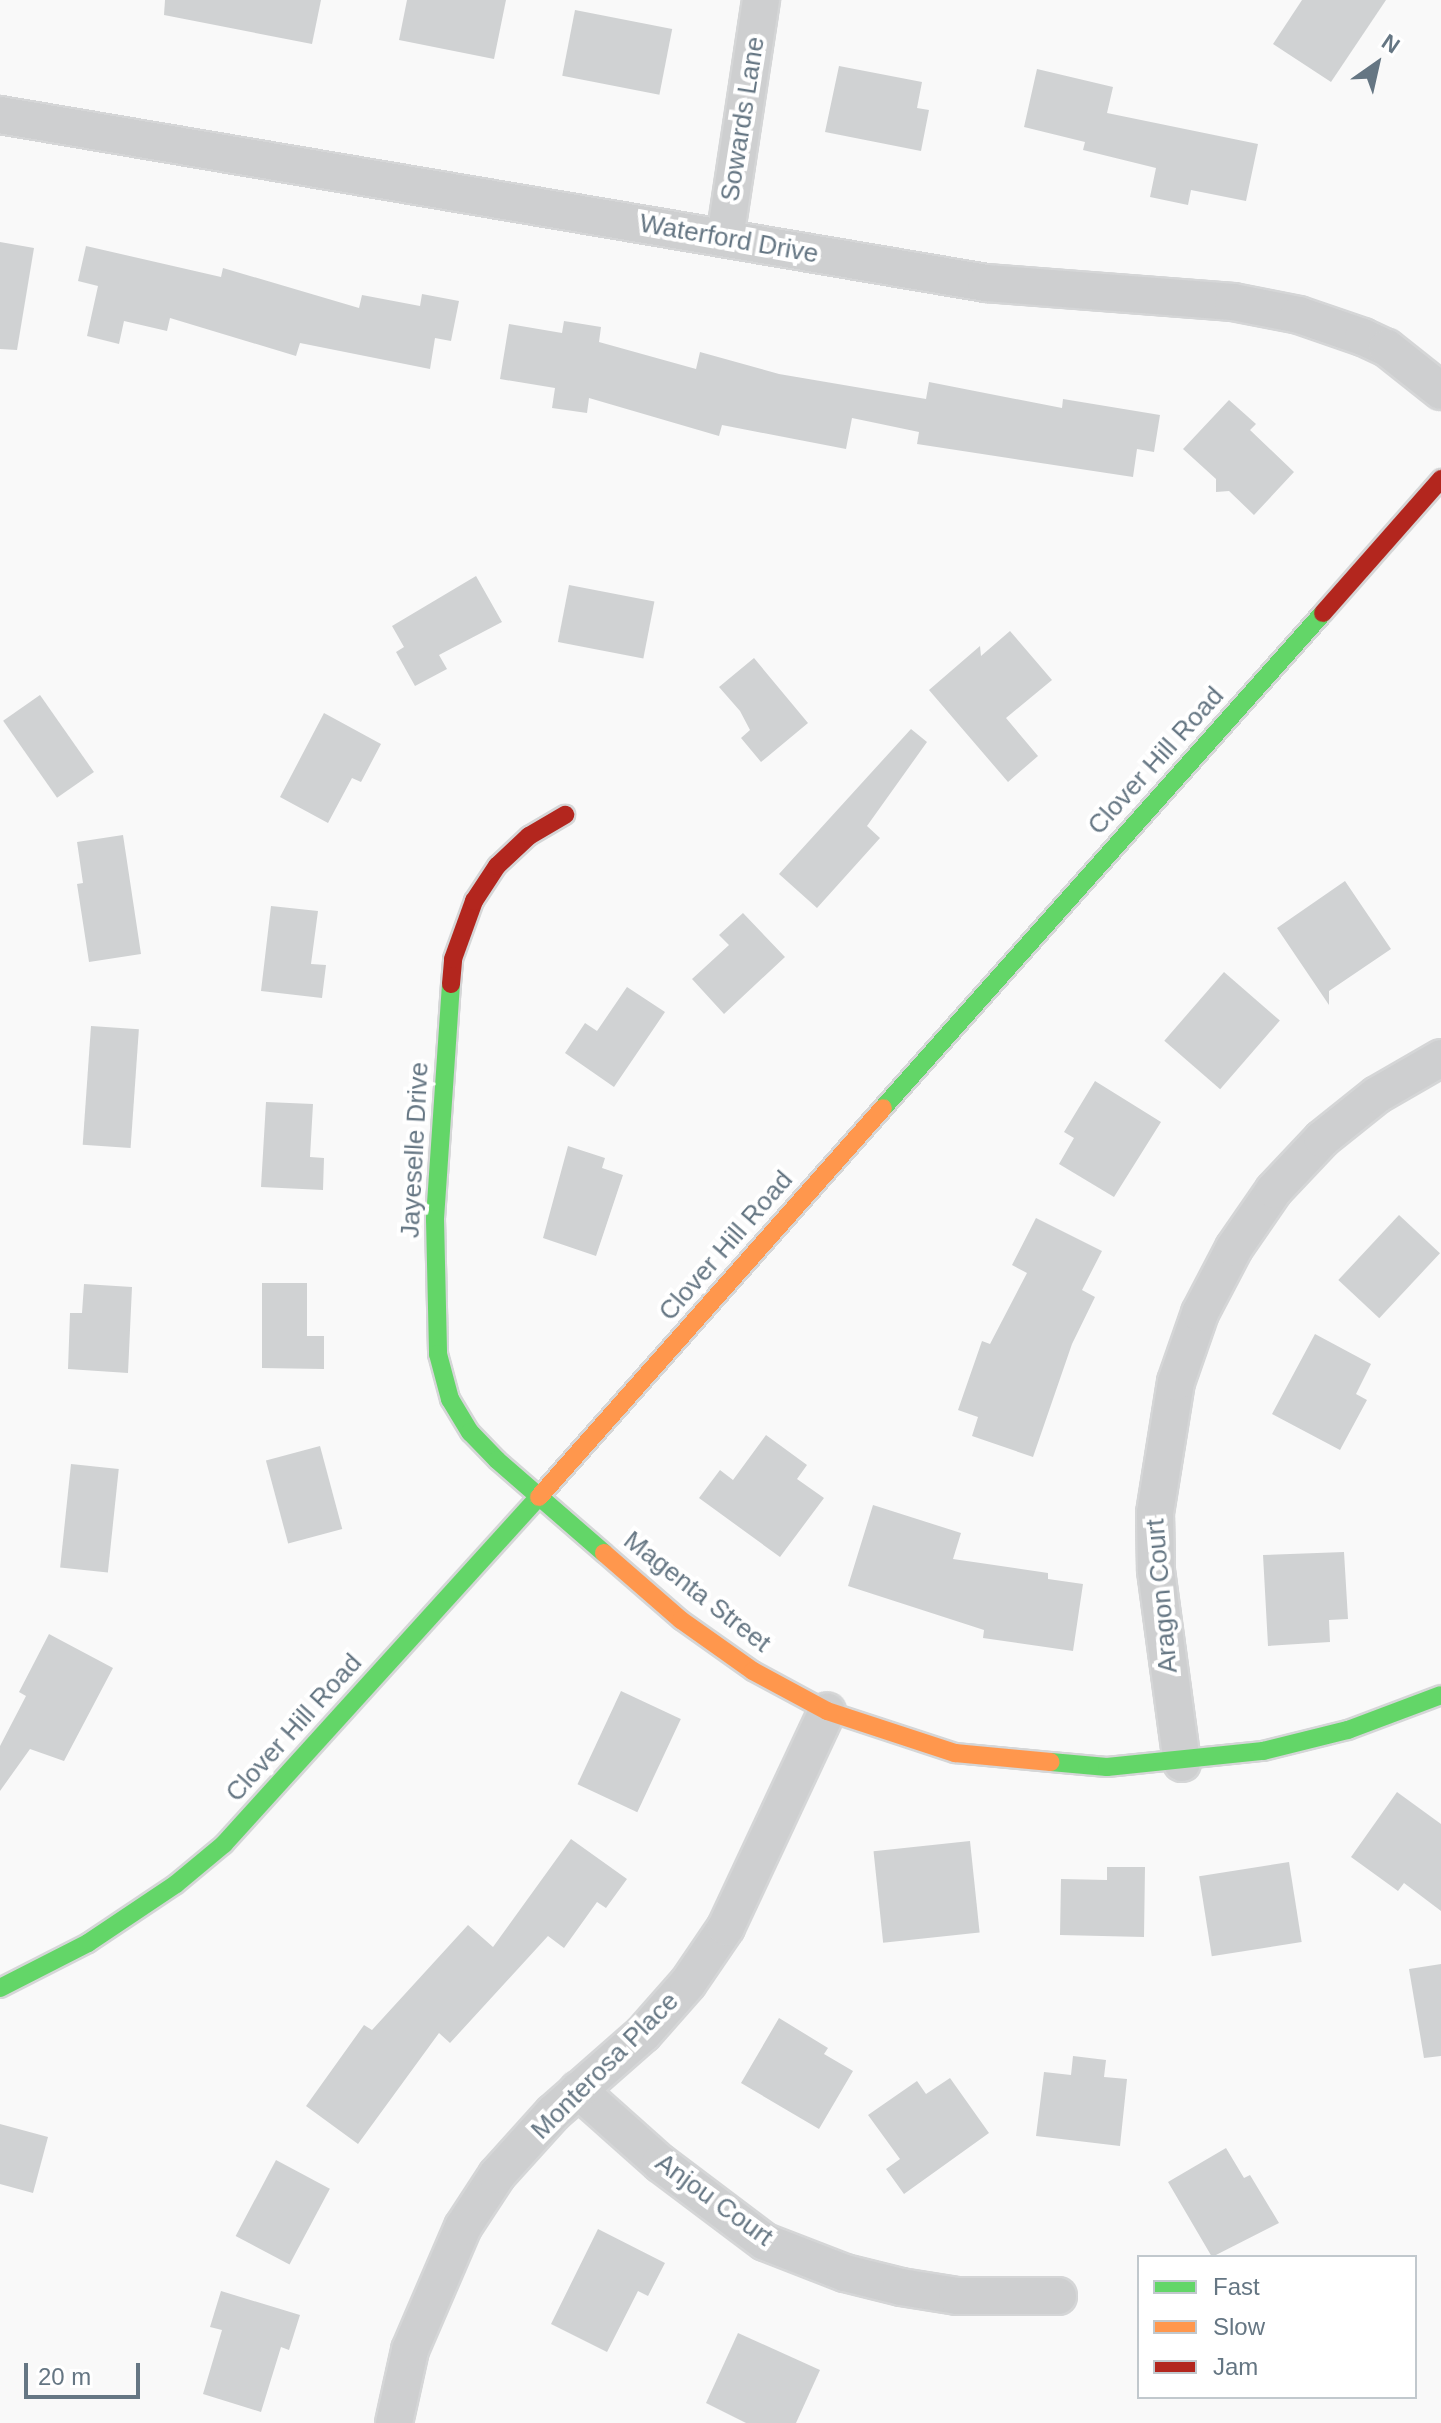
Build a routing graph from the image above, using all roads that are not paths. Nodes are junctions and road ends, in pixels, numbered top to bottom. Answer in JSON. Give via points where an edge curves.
{"nodes":[{"id":1,"x":761,"y":0,"type":"edge"},
{"id":2,"x":0,"y":115,"type":"edge"},
{"id":3,"x":725,"y":238,"type":"junction"},
{"id":4,"x":1441,"y":391,"type":"edge"},
{"id":5,"x":1441,"y":479,"type":"edge"},
{"id":6,"x":565,"y":815,"type":"dead end"},
{"id":7,"x":1441,"y":1058,"type":"edge"},
{"id":8,"x":539,"y":1497,"type":"junction"},
{"id":9,"x":1441,"y":1695,"type":"edge"},
{"id":10,"x":827,"y":1711,"type":"junction"},
{"id":11,"x":1182,"y":1763,"type":"junction"},
{"id":12,"x":0,"y":1988,"type":"edge"},
{"id":13,"x":578,"y":2090,"type":"junction"},
{"id":14,"x":1058,"y":2296,"type":"dead end"},
{"id":15,"x":394,"y":2423,"type":"edge"}],
"edges":[{"from":1,"to":3,"type":"street","name":"Sowards Lane"},
{"from":2,"to":3,"type":"street","name":"Waterford Drive"},
{"from":3,"to":4,"type":"street","name":"Waterford Drive","via":[[986,283],[1233,302],[1286,312],[1387,348]]},
{"from":5,"to":8,"type":"street","name":"Clover Hill Road"},
{"from":6,"to":8,"type":"street","name":"Jayeselle Drive","via":[[529,836],[497,866],[460,929],[453,959],[435,1219],[438,1354],[450,1399],[470,1432]]},
{"from":7,"to":11,"type":"street","name":"Aragon Court","via":[[1377,1095],[1322,1139],[1274,1190],[1234,1248],[1200,1313],[1169,1411],[1155,1513],[1156,1570]]},
{"from":8,"to":10,"type":"street","name":"Magenta Street","via":[[681,1620],[753,1671]]},
{"from":8,"to":12,"type":"street","name":"Clover Hill Road","via":[[224,1844],[176,1884],[88,1943]]},
{"from":9,"to":11,"type":"street","name":"Magenta Street","via":[[1348,1730],[1263,1751]]},
{"from":10,"to":11,"type":"street","name":"Magenta Street","via":[[910,1740],[1007,1761],[1107,1767]]},
{"from":10,"to":13,"type":"street","name":"Monterosa Place","via":[[726,1927],[688,1983],[643,2034]]},
{"from":13,"to":14,"type":"street","name":"Anjou Court","via":[[660,2163],[765,2242],[845,2273],[901,2287],[957,2296]]},
{"from":13,"to":15,"type":"street","name":"Monterosa Place","via":[[497,2175],[463,2227],[410,2350]]}]}
